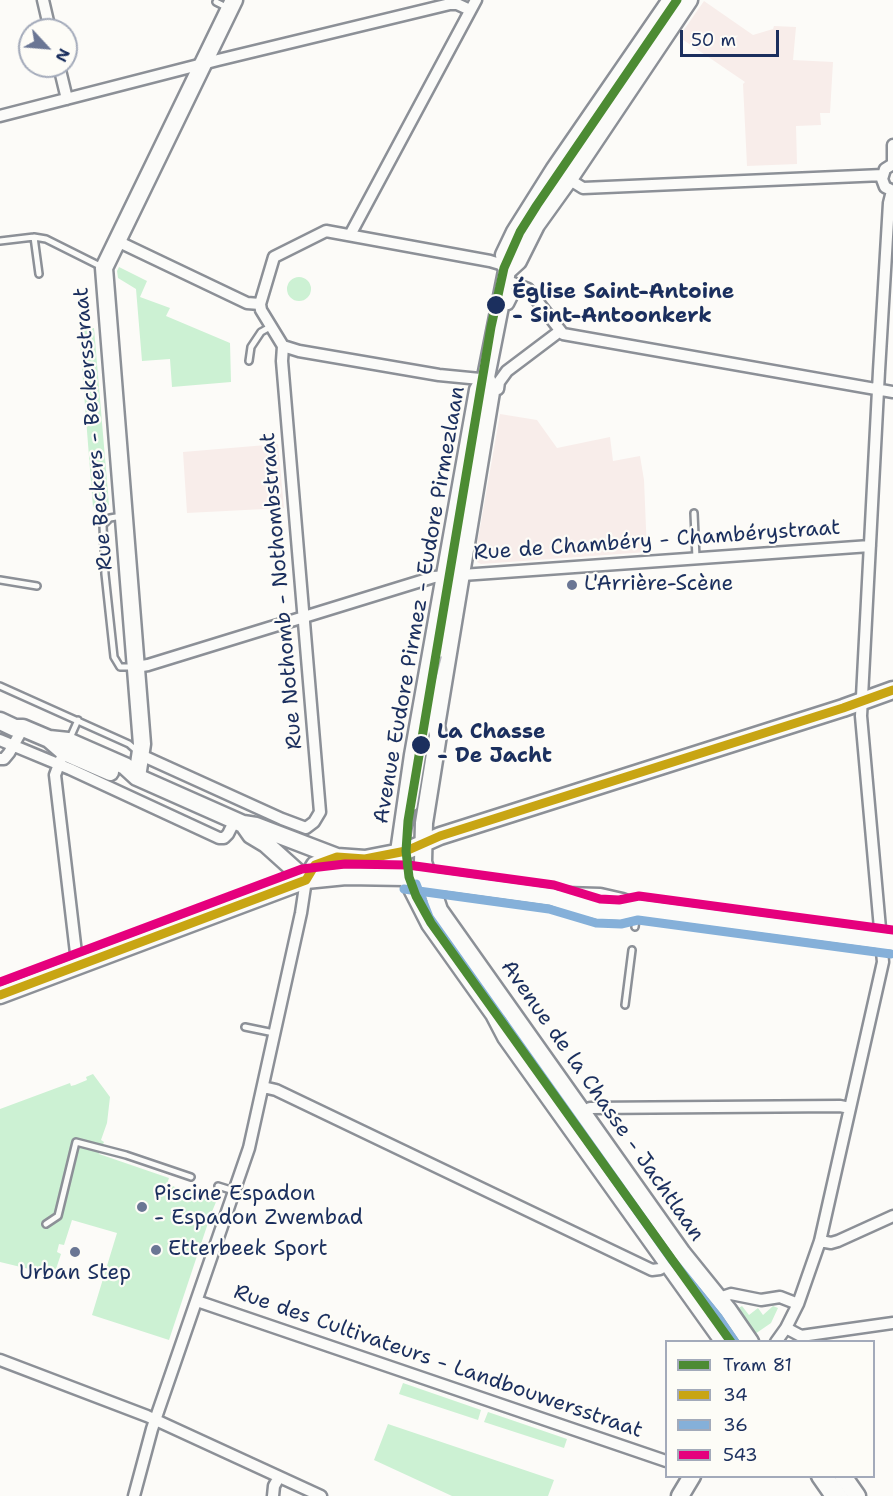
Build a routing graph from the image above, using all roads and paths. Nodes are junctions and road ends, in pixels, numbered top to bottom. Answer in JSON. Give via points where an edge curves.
{"nodes":[{"id":1,"x":43,"y":0,"type":"edge"},
{"id":2,"x":476,"y":0,"type":"edge"},
{"id":3,"x":671,"y":0,"type":"edge"},
{"id":4,"x":689,"y":0,"type":"edge"},
{"id":5,"x":226,"y":4,"type":"edge"},
{"id":6,"x":470,"y":10,"type":"junction"},
{"id":7,"x":47,"y":18,"type":"edge"},
{"id":8,"x":202,"y":64,"type":"junction"},
{"id":9,"x":62,"y":78,"type":"edge"},
{"id":10,"x":67,"y":99,"type":"junction"},
{"id":11,"x":0,"y":116,"type":"edge"},
{"id":12,"x":601,"y":116,"type":"dead end"},
{"id":13,"x":893,"y":145,"type":"edge"},
{"id":14,"x":893,"y":164,"type":"edge"},
{"id":15,"x":561,"y":175,"type":"junction"},
{"id":16,"x":883,"y":175,"type":"junction"},
{"id":17,"x":550,"y":191,"type":"dead end"},
{"id":18,"x":892,"y":191,"type":"edge"},
{"id":19,"x":535,"y":213,"type":"dead end"},
{"id":20,"x":527,"y":226,"type":"dead end"},
{"id":21,"x":350,"y":234,"type":"junction"},
{"id":22,"x":34,"y":237,"type":"junction"},
{"id":23,"x":117,"y":240,"type":"junction"},
{"id":24,"x":0,"y":241,"type":"edge"},
{"id":25,"x":514,"y":253,"type":"dead end"},
{"id":26,"x":104,"y":268,"type":"junction"},
{"id":27,"x":39,"y":273,"type":"dead end"},
{"id":28,"x":508,"y":287,"type":"junction"},
{"id":29,"x":260,"y":304,"type":"junction"},
{"id":30,"x":272,"y":326,"type":"junction"},
{"id":31,"x":560,"y":331,"type":"junction"},
{"id":32,"x":284,"y":346,"type":"junction"},
{"id":33,"x":249,"y":361,"type":"dead end"},
{"id":34,"x":498,"y":380,"type":"junction"},
{"id":35,"x":879,"y":390,"type":"junction"},
{"id":36,"x":893,"y":393,"type":"edge"},
{"id":37,"x":694,"y":513,"type":"dead end"},
{"id":38,"x":124,"y":516,"type":"junction"},
{"id":39,"x":870,"y":546,"type":"junction"},
{"id":40,"x":456,"y":557,"type":"dead end"},
{"id":41,"x":696,"y":559,"type":"junction"},
{"id":42,"x":453,"y":575,"type":"junction"},
{"id":43,"x":0,"y":580,"type":"edge"},
{"id":44,"x":37,"y":586,"type":"dead end"},
{"id":45,"x":304,"y":617,"type":"junction"},
{"id":46,"x":440,"y":651,"type":"dead end"},
{"id":47,"x":136,"y":667,"type":"junction"},
{"id":48,"x":0,"y":686,"type":"edge"},
{"id":49,"x":893,"y":690,"type":"edge"},
{"id":50,"x":862,"y":701,"type":"junction"},
{"id":51,"x":0,"y":710,"type":"edge"},
{"id":52,"x":78,"y":720,"type":"junction"},
{"id":53,"x":0,"y":722,"type":"edge"},
{"id":54,"x":22,"y":728,"type":"junction"},
{"id":55,"x":0,"y":740,"type":"edge"},
{"id":56,"x":13,"y":745,"type":"junction"},
{"id":57,"x":63,"y":752,"type":"junction"},
{"id":58,"x":141,"y":755,"type":"junction"},
{"id":59,"x":0,"y":759,"type":"edge"},
{"id":60,"x":136,"y":777,"type":"junction"},
{"id":61,"x":412,"y":816,"type":"dead end"},
{"id":62,"x":239,"y":822,"type":"junction"},
{"id":63,"x":410,"y":846,"type":"junction"},
{"id":64,"x":337,"y":857,"type":"junction"},
{"id":65,"x":415,"y":878,"type":"junction"},
{"id":66,"x":306,"y":879,"type":"junction"},
{"id":67,"x":637,"y":908,"type":"junction"},
{"id":68,"x":635,"y":927,"type":"dead end"},
{"id":69,"x":887,"y":942,"type":"edge"},
{"id":70,"x":632,"y":950,"type":"dead end"},
{"id":71,"x":80,"y":965,"type":"junction"},
{"id":72,"x":0,"y":995,"type":"edge"},
{"id":73,"x":625,"y":1005,"type":"dead end"},
{"id":74,"x":245,"y":1027,"type":"dead end"},
{"id":75,"x":274,"y":1033,"type":"junction"},
{"id":76,"x":263,"y":1087,"type":"junction"},
{"id":77,"x":850,"y":1108,"type":"junction"},
{"id":78,"x":573,"y":1116,"type":"junction"},
{"id":79,"x":191,"y":1177,"type":"dead end"},
{"id":80,"x":218,"y":1186,"type":"dead end"},
{"id":81,"x":234,"y":1192,"type":"junction"},
{"id":82,"x":893,"y":1216,"type":"edge"},
{"id":83,"x":46,"y":1224,"type":"dead end"},
{"id":84,"x":820,"y":1241,"type":"junction"},
{"id":85,"x":675,"y":1258,"type":"junction"},
{"id":86,"x":197,"y":1301,"type":"junction"},
{"id":87,"x":718,"y":1301,"type":"junction"},
{"id":88,"x":798,"y":1304,"type":"junction"},
{"id":89,"x":893,"y":1323,"type":"edge"},
{"id":90,"x":786,"y":1328,"type":"junction"},
{"id":91,"x":723,"y":1340,"type":"edge"},
{"id":92,"x":734,"y":1340,"type":"edge"},
{"id":93,"x":749,"y":1340,"type":"edge"},
{"id":94,"x":777,"y":1340,"type":"edge"},
{"id":95,"x":0,"y":1360,"type":"edge"},
{"id":96,"x":156,"y":1419,"type":"junction"},
{"id":97,"x":665,"y":1461,"type":"edge"},
{"id":98,"x":279,"y":1477,"type":"junction"},
{"id":99,"x":691,"y":1478,"type":"edge"},
{"id":100,"x":821,"y":1478,"type":"edge"},
{"id":101,"x":832,"y":1478,"type":"edge"},
{"id":102,"x":844,"y":1478,"type":"edge"},
{"id":103,"x":134,"y":1496,"type":"edge"},
{"id":104,"x":273,"y":1496,"type":"edge"},
{"id":105,"x":321,"y":1496,"type":"edge"},
{"id":106,"x":680,"y":1496,"type":"edge"},
{"id":107,"x":834,"y":1496,"type":"edge"},
{"id":108,"x":845,"y":1496,"type":"edge"},
{"id":109,"x":857,"y":1496,"type":"edge"}],
"edges":[{"from":1,"to":7,"type":"street"},
{"from":2,"to":6,"type":"street"},
{"from":3,"to":15,"type":"street"},
{"from":4,"to":15,"type":"street"},
{"from":5,"to":8,"type":"street","name":"Rue Beckers - Beckersstraat"},
{"from":6,"to":8,"type":"street","via":[[450,4]]},
{"from":6,"to":21,"type":"street"},
{"from":8,"to":10,"type":"street"},
{"from":8,"to":23,"type":"street","name":"Rue Beckers - Beckersstraat"},
{"from":9,"to":10,"type":"street"},
{"from":10,"to":11,"type":"street"},
{"from":12,"to":15,"type":"lane"},
{"from":13,"to":14,"type":"street"},
{"from":14,"to":16,"type":"street"},
{"from":15,"to":16,"type":"street","via":[[583,188]]},
{"from":15,"to":17,"type":"lane"},
{"from":15,"to":28,"type":"street"},
{"from":16,"to":18,"type":"street","via":[[883,183]]},
{"from":18,"to":35,"type":"street"},
{"from":19,"to":20,"type":"lane"},
{"from":21,"to":28,"type":"street","via":[[501,264]]},
{"from":21,"to":29,"type":"street","via":[[326,231],[274,257]]},
{"from":22,"to":24,"type":"lane"},
{"from":22,"to":26,"type":"lane","via":[[46,238]]},
{"from":22,"to":27,"type":"lane"},
{"from":23,"to":26,"type":"street","name":"Rue Beckers - Beckersstraat"},
{"from":23,"to":29,"type":"street","via":[[247,303]]},
{"from":25,"to":28,"type":"lane"},
{"from":26,"to":38,"type":"street","name":"Rue Beckers - Beckersstraat"},
{"from":28,"to":31,"type":"street","via":[[528,289]]},
{"from":28,"to":34,"type":"street"},
{"from":29,"to":30,"type":"street"},
{"from":30,"to":32,"type":"street"},
{"from":30,"to":33,"type":"lane","via":[[261,332],[251,347]]},
{"from":31,"to":34,"type":"street"},
{"from":31,"to":35,"type":"street"},
{"from":32,"to":34,"type":"street","via":[[439,375]]},
{"from":32,"to":45,"type":"street","name":"Rue Nothomb - Nothombstraat","via":[[282,361]]},
{"from":34,"to":40,"type":"lane","name":"Avenue Eudore Pirmez - Eudore Pirmezlaan"},
{"from":34,"to":42,"type":"street","name":"Avenue Eudore Pirmez - Eudore Pirmezlaan","via":[[478,390]]},
{"from":35,"to":36,"type":"street"},
{"from":35,"to":39,"type":"street"},
{"from":37,"to":41,"type":"lane"},
{"from":38,"to":47,"type":"street","name":"Rue Beckers - Beckersstraat"},
{"from":38,"to":47,"type":"lane","via":[[110,518],[103,525],[105,574],[114,657],[120,667]]},
{"from":39,"to":41,"type":"street","name":"Rue de Chambéry - Chambérystraat"},
{"from":39,"to":50,"type":"street"},
{"from":41,"to":42,"type":"street","name":"Rue de Chambéry - Chambérystraat"},
{"from":42,"to":45,"type":"street","name":"Rue de Chambéry - Chambérystraat","via":[[434,577]]},
{"from":42,"to":63,"type":"street","name":"Avenue Eudore Pirmez - Eudore Pirmezlaan","via":[[438,735]]},
{"from":42,"to":63,"type":"street","name":"Avenue Eudore Pirmez - Eudore Pirmezlaan","via":[[412,754]]},
{"from":43,"to":44,"type":"lane"},
{"from":45,"to":47,"type":"street","name":"Rue de Chambéry - Chambérystraat"},
{"from":45,"to":58,"type":"street","name":"Rue Nothomb - Nothombstraat","via":[[320,812],[314,822],[306,828],[282,819]]},
{"from":46,"to":61,"type":"lane","name":"Avenue Eudore Pirmez - Eudore Pirmezlaan"},
{"from":47,"to":58,"type":"street","name":"Rue Beckers - Beckersstraat"},
{"from":48,"to":52,"type":"lane"},
{"from":49,"to":50,"type":"street"},
{"from":50,"to":63,"type":"street"},
{"from":50,"to":69,"type":"street"},
{"from":51,"to":54,"type":"street","via":[[20,718]]},
{"from":52,"to":57,"type":"lane"},
{"from":52,"to":58,"type":"lane","via":[[129,744]]},
{"from":53,"to":54,"type":"street"},
{"from":54,"to":56,"type":"street"},
{"from":54,"to":57,"type":"street","via":[[49,739]]},
{"from":55,"to":56,"type":"street"},
{"from":56,"to":57,"type":"street"},
{"from":56,"to":59,"type":"street"},
{"from":57,"to":60,"type":"street","via":[[125,766]]},
{"from":57,"to":62,"type":"street","via":[[219,838],[224,838]]},
{"from":57,"to":71,"type":"street","via":[[55,775]]},
{"from":58,"to":60,"type":"street","name":"Rue Beckers - Beckersstraat"},
{"from":60,"to":62,"type":"street"},
{"from":62,"to":64,"type":"street"},
{"from":62,"to":66,"type":"street"},
{"from":63,"to":64,"type":"street","via":[[364,859]]},
{"from":63,"to":65,"type":"street","name":"Avenue Eudore Pirmez - Eudore Pirmezlaan"},
{"from":63,"to":65,"type":"street","name":"Avenue Eudore Pirmez - Eudore Pirmezlaan","via":[[423,862]]},
{"from":64,"to":66,"type":"street","via":[[315,865]]},
{"from":65,"to":66,"type":"street"},
{"from":65,"to":67,"type":"street","via":[[552,897],[600,897]]},
{"from":65,"to":78,"type":"street","name":"Avenue de la Chasse - Jachtlaan"},
{"from":65,"to":78,"type":"street","name":"Avenue de la Chasse - Jachtlaan","via":[[430,924],[499,1016],[506,1036]]},
{"from":66,"to":71,"type":"street"},
{"from":66,"to":75,"type":"street"},
{"from":67,"to":68,"type":"lane"},
{"from":67,"to":69,"type":"street"},
{"from":69,"to":77,"type":"street"},
{"from":70,"to":73,"type":"lane"},
{"from":71,"to":72,"type":"street"},
{"from":74,"to":75,"type":"lane"},
{"from":75,"to":76,"type":"street"},
{"from":76,"to":81,"type":"street"},
{"from":76,"to":85,"type":"street","via":[[652,1270]]},
{"from":77,"to":78,"type":"street","via":[[590,1108]]},
{"from":77,"to":84,"type":"street"},
{"from":78,"to":85,"type":"street","name":"Avenue de la Chasse - Jachtlaan"},
{"from":79,"to":83,"type":"lane","via":[[76,1142],[58,1216]]},
{"from":80,"to":81,"type":"lane"},
{"from":81,"to":86,"type":"street"},
{"from":82,"to":84,"type":"street","via":[[838,1241]]},
{"from":84,"to":88,"type":"street"},
{"from":85,"to":87,"type":"street","name":"Avenue de la Chasse - Jachtlaan"},
{"from":85,"to":91,"type":"street","name":"Avenue de la Chasse - Jachtlaan"},
{"from":85,"to":92,"type":"lane","name":"Avenue de la Chasse - Jachtlaan"},
{"from":86,"to":96,"type":"street"},
{"from":86,"to":97,"type":"street","name":"Rue des Cultivateurs - Landbouwersstraat"},
{"from":87,"to":88,"type":"street","via":[[731,1294],[761,1300],[780,1297]]},
{"from":87,"to":93,"type":"street","name":"Avenue de la Chasse - Jachtlaan"},
{"from":88,"to":90,"type":"street"},
{"from":89,"to":90,"type":"street","via":[[801,1336]]},
{"from":90,"to":94,"type":"street"},
{"from":95,"to":96,"type":"street"},
{"from":96,"to":98,"type":"street"},
{"from":96,"to":103,"type":"street"},
{"from":98,"to":104,"type":"street"},
{"from":98,"to":105,"type":"street"},
{"from":99,"to":106,"type":"street"},
{"from":100,"to":107,"type":"street"},
{"from":101,"to":108,"type":"lane"},
{"from":102,"to":109,"type":"street"}]}
